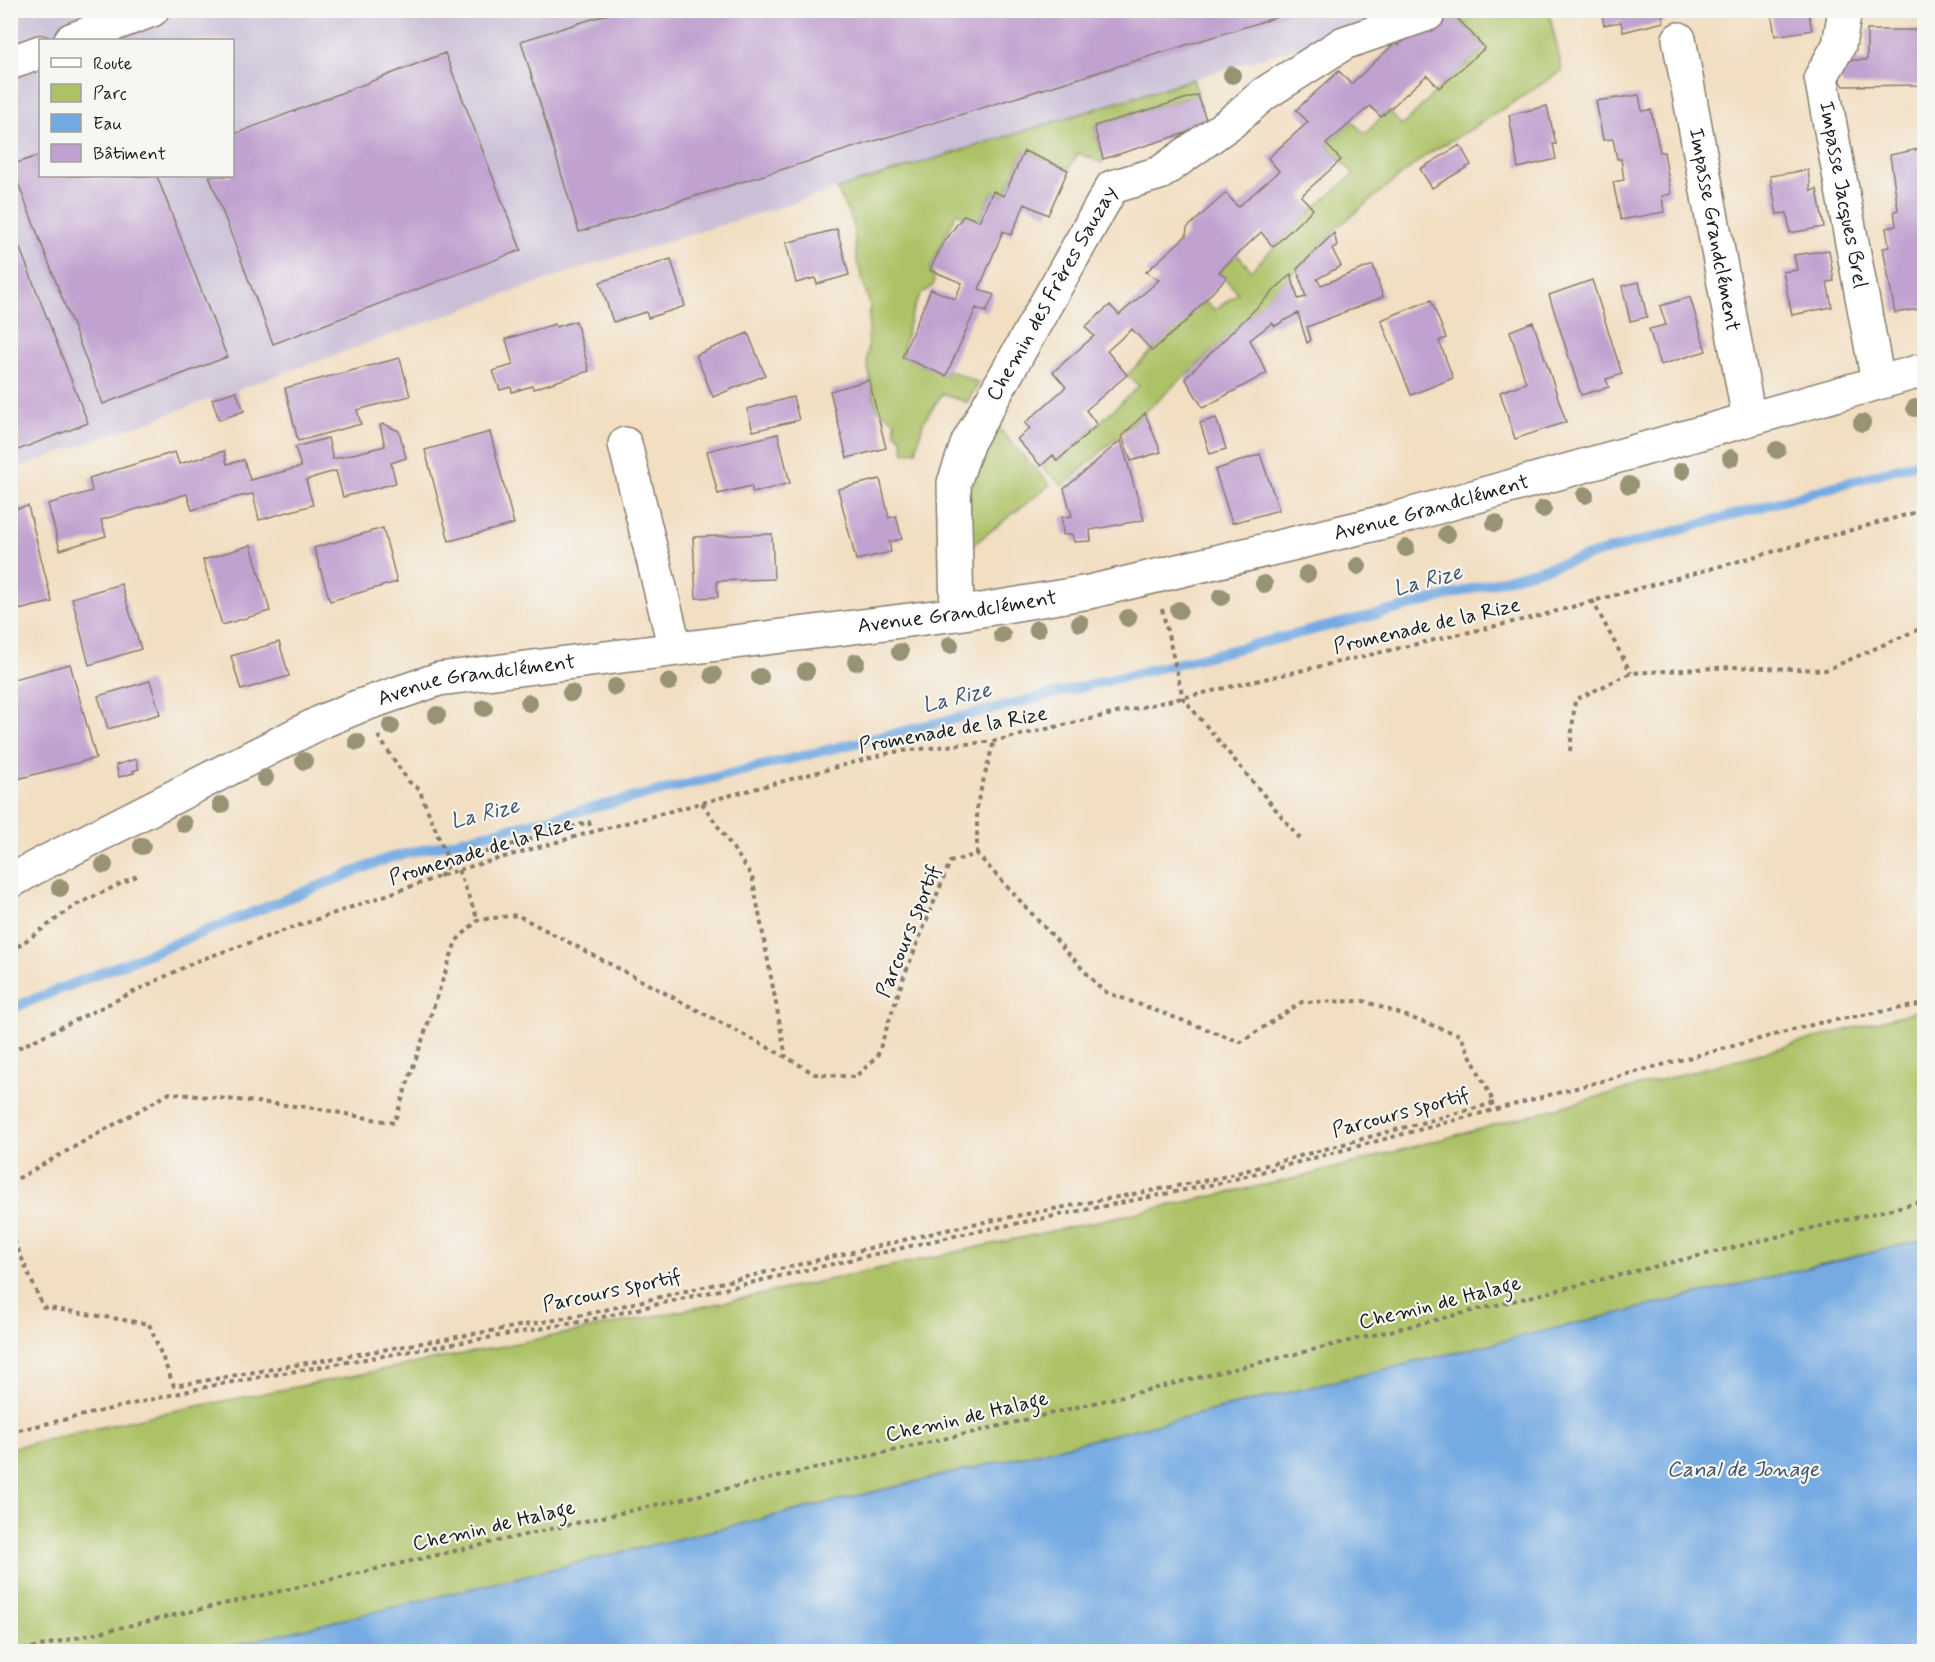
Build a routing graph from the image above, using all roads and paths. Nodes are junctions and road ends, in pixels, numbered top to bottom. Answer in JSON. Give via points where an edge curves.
{"nodes":[{"id":1,"x":152,"y":10,"type":"edge"},
{"id":2,"x":1845,"y":10,"type":"edge"},
{"id":3,"x":1428,"y":14,"type":"dead end"},
{"id":4,"x":74,"y":39,"type":"edge"},
{"id":5,"x":1679,"y":39,"type":"dead end"},
{"id":6,"x":39,"y":52,"type":"edge"},
{"id":7,"x":10,"y":63,"type":"edge"},
{"id":8,"x":1924,"y":370,"type":"edge"},
{"id":9,"x":1878,"y":382,"type":"junction"},
{"id":10,"x":1749,"y":418,"type":"junction"},
{"id":11,"x":625,"y":444,"type":"dead end"},
{"id":12,"x":1924,"y":510,"type":"edge"},
{"id":13,"x":1592,"y":600,"type":"junction"},
{"id":14,"x":1162,"y":606,"type":"dead end"},
{"id":15,"x":957,"y":614,"type":"junction"},
{"id":16,"x":1924,"y":627,"type":"edge"},
{"id":17,"x":675,"y":649,"type":"junction"},
{"id":18,"x":1631,"y":673,"type":"junction"},
{"id":19,"x":1183,"y":698,"type":"junction"},
{"id":20,"x":375,"y":732,"type":"dead end"},
{"id":21,"x":994,"y":741,"type":"junction"},
{"id":22,"x":1570,"y":751,"type":"dead end"},
{"id":23,"x":702,"y":803,"type":"junction"},
{"id":24,"x":592,"y":832,"type":"junction"},
{"id":25,"x":1302,"y":841,"type":"dead end"},
{"id":26,"x":976,"y":854,"type":"junction"},
{"id":27,"x":449,"y":864,"type":"junction"},
{"id":28,"x":458,"y":870,"type":"junction"},
{"id":29,"x":141,"y":874,"type":"dead end"},
{"id":30,"x":440,"y":877,"type":"junction"},
{"id":31,"x":10,"y":882,"type":"edge"},
{"id":32,"x":478,"y":920,"type":"junction"},
{"id":33,"x":10,"y":952,"type":"edge"},
{"id":34,"x":1924,"y":1004,"type":"edge"},
{"id":35,"x":10,"y":1052,"type":"edge"},
{"id":36,"x":786,"y":1057,"type":"junction"},
{"id":37,"x":10,"y":1183,"type":"edge"},
{"id":38,"x":1924,"y":1201,"type":"edge"},
{"id":39,"x":10,"y":1232,"type":"edge"},
{"id":40,"x":10,"y":1432,"type":"edge"},
{"id":41,"x":14,"y":1652,"type":"edge"}],
"edges":[{"from":1,"to":4,"type":"street"},
{"from":2,"to":9,"type":"street","name":"Impasse Jacques Brel","via":[[1839,45],[1821,77]]},
{"from":3,"to":15,"type":"street","name":"Chemin des Frères Sauzay","via":[[1344,43],[1264,94],[1160,173],[1112,187],[968,442],[954,483]]},
{"from":5,"to":10,"type":"street","name":"Impasse Grandclément"},
{"from":6,"to":7,"type":"street"},
{"from":8,"to":9,"type":"street","name":"Avenue Grandclément"},
{"from":9,"to":10,"type":"street","name":"Avenue Grandclément"},
{"from":10,"to":15,"type":"street","name":"Avenue Grandclément","via":[[1388,521],[1089,592]]},
{"from":11,"to":17,"type":"street"},
{"from":12,"to":13,"type":"path","name":"Promenade de la Rize"},
{"from":13,"to":18,"type":"path"},
{"from":13,"to":19,"type":"path","name":"Promenade de la Rize","via":[[1539,616]]},
{"from":14,"to":19,"type":"path"},
{"from":15,"to":17,"type":"street","name":"Avenue Grandclément"},
{"from":16,"to":18,"type":"path","via":[[1826,670],[1733,667]]},
{"from":17,"to":31,"type":"street","name":"Avenue Grandclément","via":[[439,680],[357,707]]},
{"from":18,"to":22,"type":"path","via":[[1575,700]]},
{"from":19,"to":21,"type":"path","name":"Promenade de la Rize"},
{"from":19,"to":25,"type":"path"},
{"from":20,"to":27,"type":"path","via":[[408,781],[419,789]]},
{"from":21,"to":23,"type":"path","name":"Promenade de la Rize","via":[[893,752]]},
{"from":21,"to":26,"type":"path","via":[[976,804]]},
{"from":23,"to":24,"type":"path","name":"Promenade de la Rize"},
{"from":23,"to":36,"type":"path","via":[[752,876]]},
{"from":24,"to":27,"type":"path","via":[[589,822]]},
{"from":24,"to":28,"type":"path","name":"Promenade de la Rize"},
{"from":26,"to":36,"type":"path","name":"Parcours sportif","via":[[950,862],[877,1057],[855,1077],[815,1074]]},
{"from":26,"to":39,"type":"path","name":"Parcours sportif","via":[[1103,991],[1240,1042],[1302,1002],[1364,1001],[1460,1035],[1494,1103],[1219,1178],[968,1225],[583,1315],[174,1386],[149,1324],[43,1307]]},
{"from":27,"to":30,"type":"path"},
{"from":28,"to":30,"type":"path","name":"Promenade de la Rize"},
{"from":28,"to":32,"type":"path"},
{"from":29,"to":33,"type":"path","via":[[76,904]]},
{"from":30,"to":35,"type":"path","name":"Promenade de la Rize","via":[[197,961]]},
{"from":32,"to":36,"type":"path","name":"Parcours sportif","via":[[517,915]]},
{"from":32,"to":37,"type":"path","via":[[456,941],[394,1123],[315,1108],[170,1093]]},
{"from":34,"to":40,"type":"path","via":[[1819,1023],[1220,1184],[954,1236],[585,1321],[215,1385]]},
{"from":38,"to":41,"type":"path","name":"Chemin de Halage","via":[[987,1429]]}]}
